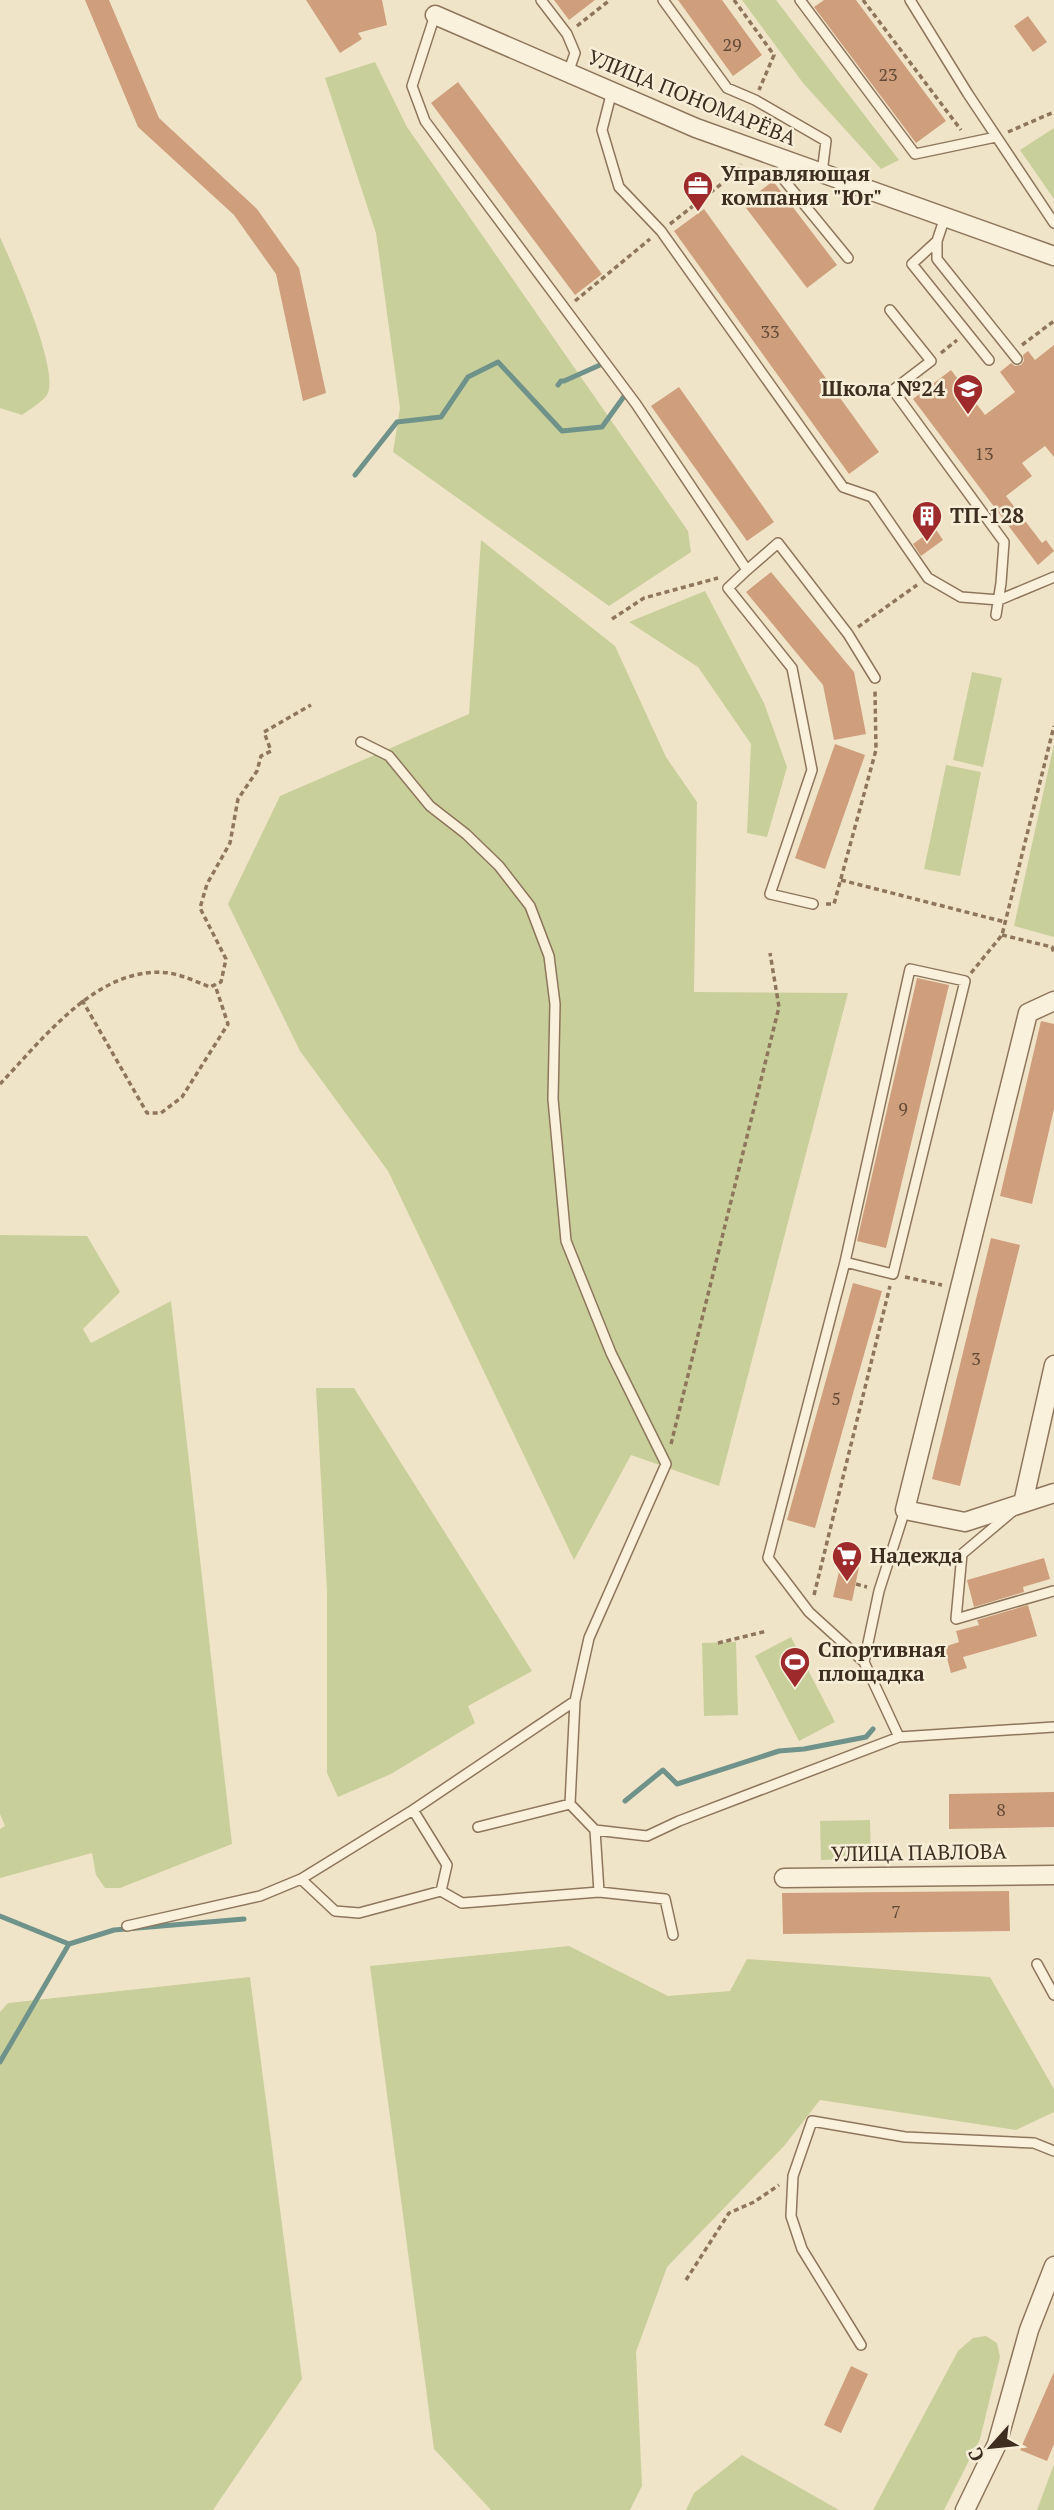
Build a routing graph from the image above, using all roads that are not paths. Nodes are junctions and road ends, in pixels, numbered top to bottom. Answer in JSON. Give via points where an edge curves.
{"nodes":[{"id":1,"x":541,"y":0,"type":"edge"},
{"id":2,"x":663,"y":0,"type":"edge"},
{"id":3,"x":800,"y":0,"type":"edge"},
{"id":4,"x":909,"y":0,"type":"edge"},
{"id":5,"x":435,"y":15,"type":"joint"},
{"id":6,"x":568,"y":73,"type":"junction"},
{"id":7,"x":612,"y":91,"type":"junction"},
{"id":8,"x":996,"y":137,"type":"junction"},
{"id":9,"x":786,"y":160,"type":"junction"},
{"id":10,"x":822,"y":173,"type":"junction"},
{"id":11,"x":945,"y":217,"type":"junction"},
{"id":12,"x":1054,"y":223,"type":"edge"},
{"id":13,"x":937,"y":241,"type":"junction"},
{"id":14,"x":1054,"y":256,"type":"edge"},
{"id":15,"x":848,"y":258,"type":"dead end"},
{"id":16,"x":890,"y":310,"type":"dead end"},
{"id":17,"x":1014,"y":356,"type":"road end"},
{"id":18,"x":989,"y":360,"type":"dead end"},
{"id":19,"x":747,"y":570,"type":"junction"},
{"id":20,"x":1054,"y":577,"type":"edge"},
{"id":21,"x":999,"y":600,"type":"junction"},
{"id":22,"x":996,"y":615,"type":"dead end"},
{"id":23,"x":875,"y":678,"type":"road end"},
{"id":24,"x":361,"y":742,"type":"dead end"},
{"id":25,"x":813,"y":904,"type":"road end"},
{"id":26,"x":1054,"y":1001,"type":"edge"},
{"id":27,"x":845,"y":1262,"type":"junction"},
{"id":28,"x":1054,"y":1365,"type":"edge"},
{"id":29,"x":1054,"y":1493,"type":"edge"},
{"id":30,"x":1023,"y":1503,"type":"junction"},
{"id":31,"x":905,"y":1510,"type":"junction"},
{"id":32,"x":1053,"y":1591,"type":"edge"},
{"id":33,"x":864,"y":1662,"type":"junction"},
{"id":34,"x":575,"y":1701,"type":"junction"},
{"id":35,"x":1054,"y":1727,"type":"edge"},
{"id":36,"x":899,"y":1737,"type":"junction"},
{"id":37,"x":570,"y":1804,"type":"junction"},
{"id":38,"x":413,"y":1810,"type":"junction"},
{"id":39,"x":478,"y":1827,"type":"dead end"},
{"id":40,"x":594,"y":1830,"type":"junction"},
{"id":41,"x":1054,"y":1875,"type":"edge"},
{"id":42,"x":784,"y":1878,"type":"dead end"},
{"id":43,"x":301,"y":1879,"type":"junction"},
{"id":44,"x":441,"y":1891,"type":"junction"},
{"id":45,"x":599,"y":1892,"type":"junction"},
{"id":46,"x":127,"y":1926,"type":"dead end"},
{"id":47,"x":673,"y":1936,"type":"dead end"},
{"id":48,"x":1037,"y":1964,"type":"dead end"},
{"id":49,"x":1054,"y":1995,"type":"edge"},
{"id":50,"x":1054,"y":2151,"type":"edge"},
{"id":51,"x":1054,"y":2266,"type":"edge"},
{"id":52,"x":861,"y":2345,"type":"dead end"},
{"id":53,"x":965,"y":2510,"type":"edge"}],
"edges":[{"from":1,"to":6,"type":"lane","via":[[567,34],[575,53]]},
{"from":2,"to":10,"type":"lane","via":[[727,88],[826,141]]},
{"from":3,"to":8,"type":"lane","via":[[915,155]]},
{"from":4,"to":8,"type":"lane"},
{"from":5,"to":6,"type":"street","name":"УЛИЦА ПОНОМАРЁВА"},
{"from":5,"to":19,"type":"lane","via":[[412,86],[425,121],[636,404]]},
{"from":6,"to":7,"type":"street","name":"УЛИЦА ПОНОМАРЁВА"},
{"from":7,"to":9,"type":"street","name":"УЛИЦА ПОНОМАРЁВА"},
{"from":7,"to":21,"type":"lane","via":[[602,130],[619,187],[661,231],[843,487],[872,497],[928,578],[961,597]]},
{"from":8,"to":12,"type":"lane"},
{"from":9,"to":10,"type":"street","name":"УЛИЦА ПОНОМАРЁВА"},
{"from":9,"to":15,"type":"lane","via":[[780,175]]},
{"from":10,"to":11,"type":"street","name":"УЛИЦА ПОНОМАРЁВА"},
{"from":11,"to":13,"type":"lane"},
{"from":11,"to":14,"type":"street","name":"УЛИЦА ПОНОМАРЁВА"},
{"from":13,"to":17,"type":"lane","via":[[937,259]]},
{"from":13,"to":18,"type":"lane","via":[[912,264]]},
{"from":16,"to":21,"type":"lane","via":[[930,360],[893,390],[1004,542]]},
{"from":19,"to":23,"type":"lane","via":[[778,542],[848,634]]},
{"from":19,"to":25,"type":"lane","via":[[727,588],[792,668],[812,770],[769,894]]},
{"from":20,"to":21,"type":"lane"},
{"from":21,"to":22,"type":"lane"},
{"from":24,"to":34,"type":"lane","via":[[389,756],[430,806],[499,866],[530,906],[549,956],[555,1004],[553,1099],[566,1241],[611,1353],[666,1464],[589,1638]]},
{"from":26,"to":31,"type":"street","via":[[1028,1013]]},
{"from":27,"to":27,"type":"lane","via":[[910,969],[964,981],[893,1274]]},
{"from":27,"to":33,"type":"lane","via":[[768,1558],[810,1612]]},
{"from":28,"to":30,"type":"street"},
{"from":29,"to":30,"type":"street"},
{"from":30,"to":31,"type":"street","via":[[965,1522]]},
{"from":30,"to":32,"type":"lane","via":[[962,1554],[956,1619]]},
{"from":31,"to":33,"type":"lane","via":[[879,1591]]},
{"from":33,"to":36,"type":"lane"},
{"from":34,"to":37,"type":"lane"},
{"from":34,"to":38,"type":"lane"},
{"from":35,"to":36,"type":"lane"},
{"from":36,"to":40,"type":"lane","via":[[647,1836]]},
{"from":37,"to":39,"type":"lane"},
{"from":37,"to":40,"type":"lane"},
{"from":38,"to":43,"type":"lane"},
{"from":38,"to":44,"type":"lane","via":[[447,1865]]},
{"from":40,"to":45,"type":"lane"},
{"from":41,"to":42,"type":"street","name":"УЛИЦА ПАВЛОВА"},
{"from":43,"to":44,"type":"lane","via":[[335,1911],[359,1913]]},
{"from":43,"to":46,"type":"lane","via":[[260,1896]]},
{"from":44,"to":45,"type":"lane","via":[[463,1903]]},
{"from":45,"to":47,"type":"lane","via":[[665,1899]]},
{"from":48,"to":49,"type":"lane"},
{"from":50,"to":52,"type":"lane","via":[[1034,2143],[905,2137],[812,2121],[793,2176],[791,2217],[802,2249]]},
{"from":51,"to":53,"type":"street","via":[[1029,2330],[997,2444]]}]}
